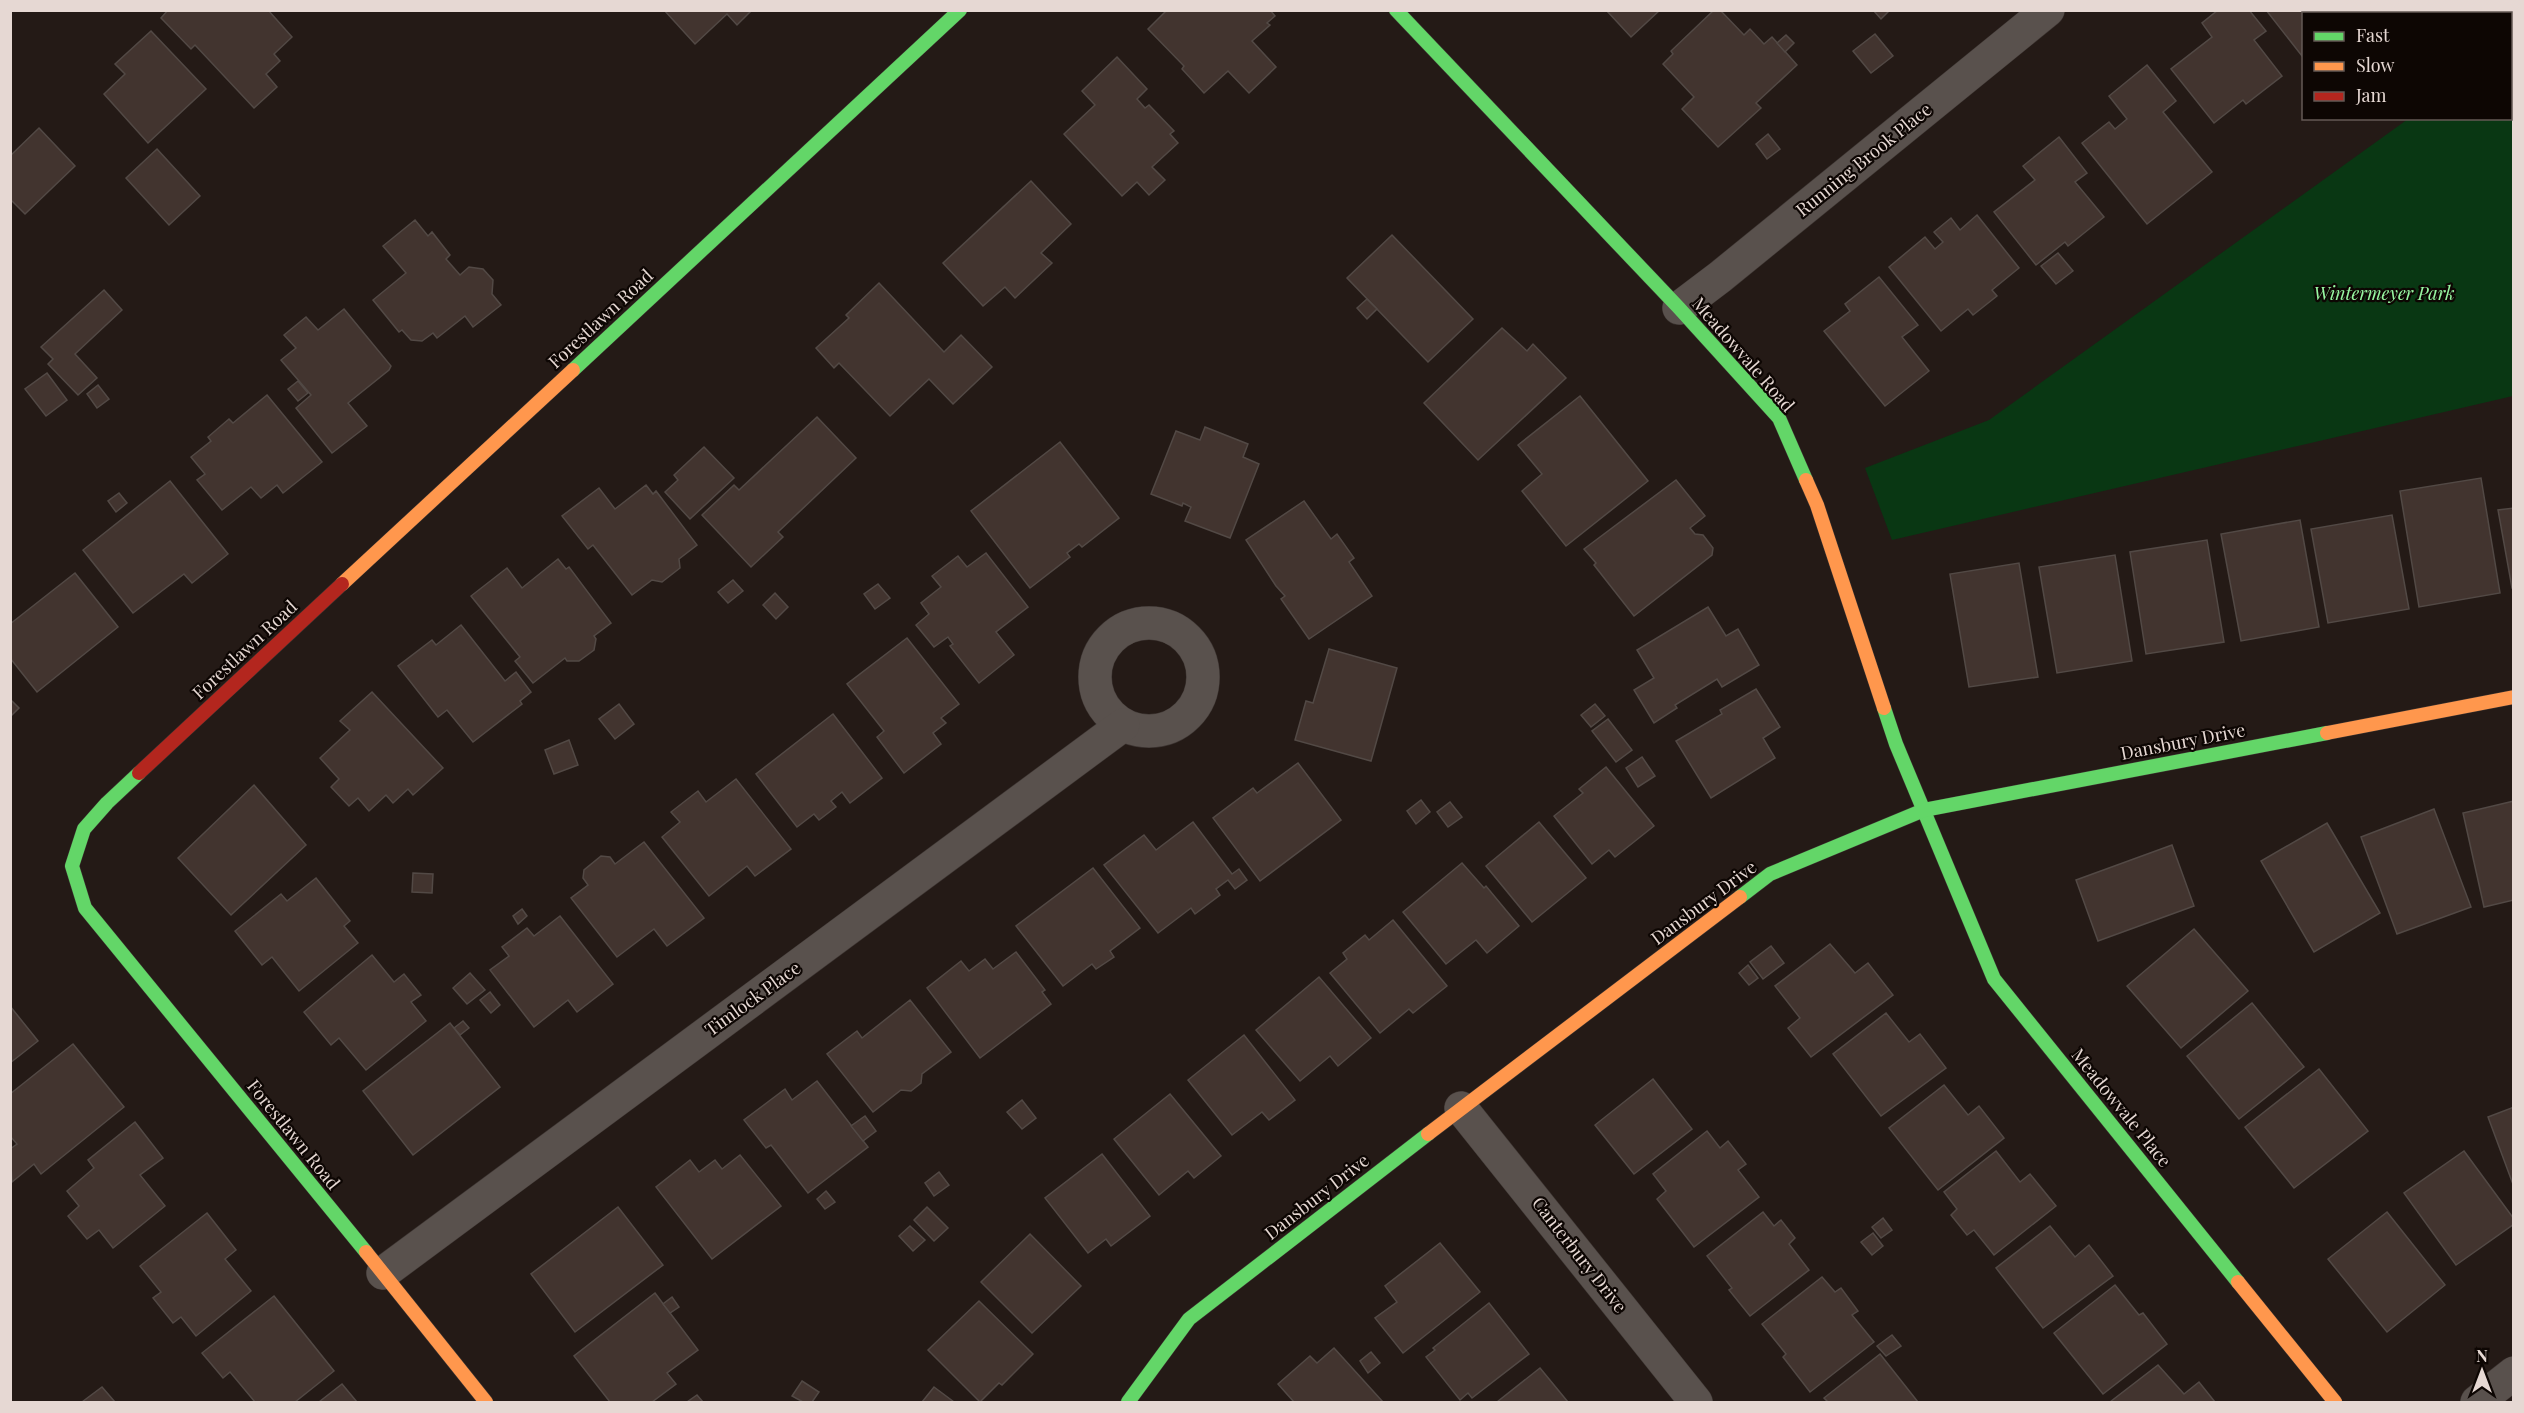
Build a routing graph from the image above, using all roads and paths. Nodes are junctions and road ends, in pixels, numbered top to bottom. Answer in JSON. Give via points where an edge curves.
{"nodes":[{"id":1,"x":960,"y":10,"type":"edge"},
{"id":2,"x":1396,"y":10,"type":"edge"},
{"id":3,"x":2048,"y":10,"type":"edge"},
{"id":4,"x":1679,"y":308,"type":"junction"},
{"id":5,"x":2514,"y":697,"type":"edge"},
{"id":6,"x":1123,"y":725,"type":"dead end"},
{"id":7,"x":1924,"y":810,"type":"junction"},
{"id":8,"x":1461,"y":1108,"type":"junction"},
{"id":9,"x":383,"y":1273,"type":"junction"},
{"id":10,"x":2514,"y":1372,"type":"edge"},
{"id":11,"x":486,"y":1402,"type":"edge"},
{"id":12,"x":1128,"y":1402,"type":"edge"},
{"id":13,"x":1696,"y":1402,"type":"edge"},
{"id":14,"x":2335,"y":1402,"type":"edge"},
{"id":15,"x":2477,"y":1402,"type":"edge"}],
"edges":[{"from":1,"to":9,"type":"street","name":"Forestlawn Road","via":[[84,829],[72,866],[85,908]]},
{"from":2,"to":4,"type":"street","name":"Meadowvale Road"},
{"from":3,"to":4,"type":"street","name":"Running Brook Place"},
{"from":4,"to":7,"type":"street","name":"Meadowvale Road","via":[[1779,418],[1817,505],[1896,744]]},
{"from":5,"to":7,"type":"street","name":"Dansbury Drive"},
{"from":6,"to":9,"type":"street","name":"Timlock Place"},
{"from":7,"to":8,"type":"street","name":"Dansbury Drive","via":[[1770,874]]},
{"from":7,"to":14,"type":"street","name":"Meadowvale Place","via":[[1994,979]]},
{"from":8,"to":12,"type":"street","name":"Dansbury Drive","via":[[1189,1319]]},
{"from":8,"to":13,"type":"street","name":"Canterbury Drive"},
{"from":9,"to":11,"type":"street","name":"Forestlawn Road"},
{"from":10,"to":15,"type":"street"}]}
